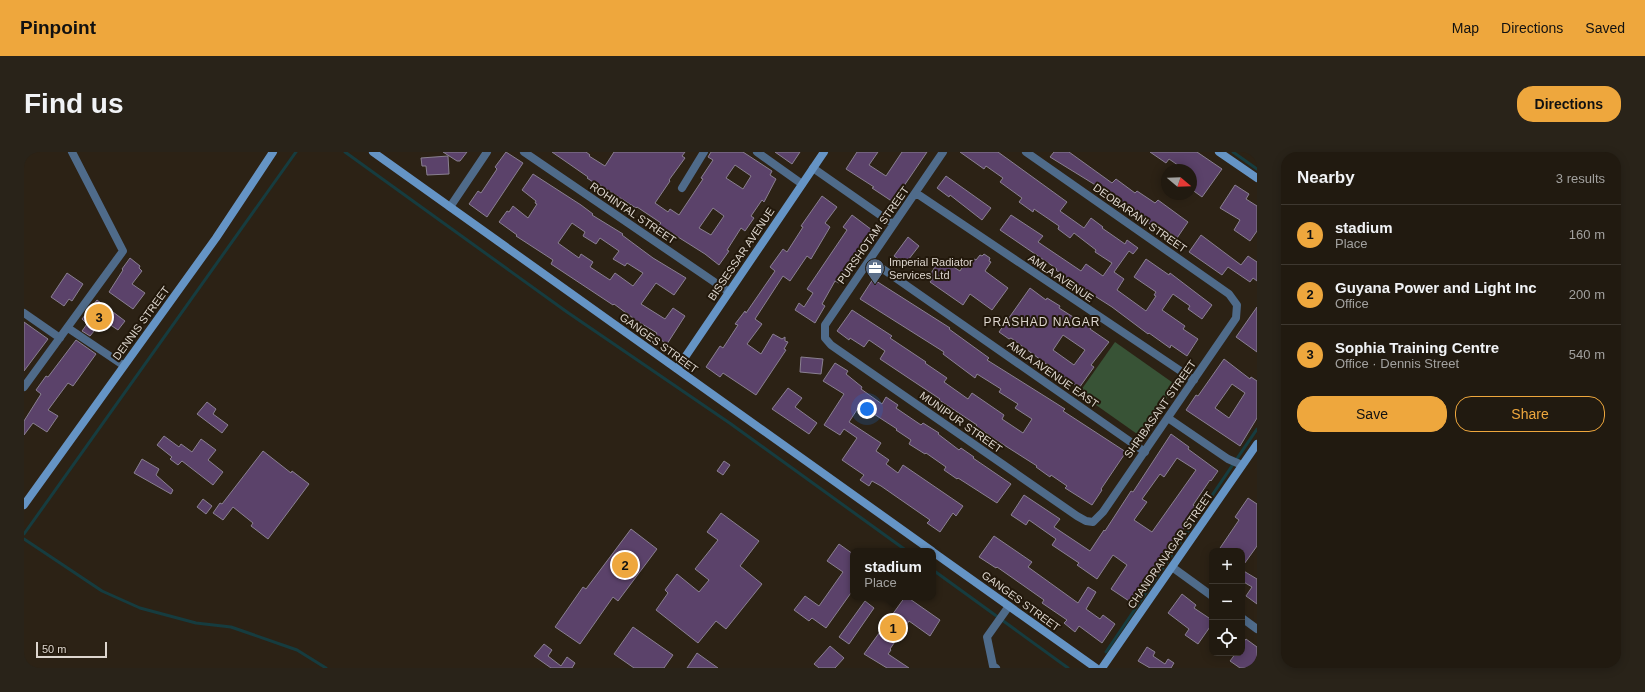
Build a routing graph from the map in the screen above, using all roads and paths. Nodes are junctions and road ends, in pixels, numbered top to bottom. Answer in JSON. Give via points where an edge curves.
{"nodes":[{"id":1,"x":72,"y":152,"type":"edge"},
{"id":2,"x":273,"y":152,"type":"edge"},
{"id":3,"x":373,"y":152,"type":"edge"},
{"id":4,"x":487,"y":152,"type":"edge"},
{"id":5,"x":524,"y":152,"type":"edge"},
{"id":6,"x":704,"y":152,"type":"edge"},
{"id":7,"x":757,"y":152,"type":"edge"},
{"id":8,"x":824,"y":152,"type":"edge"},
{"id":9,"x":943,"y":152,"type":"edge"},
{"id":10,"x":1026,"y":152,"type":"edge"},
{"id":11,"x":1219,"y":152,"type":"edge"},
{"id":12,"x":813,"y":168,"type":"junction"},
{"id":13,"x":1257,"y":178,"type":"edge"},
{"id":14,"x":802,"y":184,"type":"junction"},
{"id":15,"x":682,"y":188,"type":"dead end"},
{"id":16,"x":916,"y":193,"type":"junction"},
{"id":17,"x":450,"y":207,"type":"junction"},
{"id":18,"x":893,"y":224,"type":"junction"},
{"id":19,"x":870,"y":260,"type":"junction"},
{"id":20,"x":729,"y":292,"type":"junction"},
{"id":21,"x":1237,"y":305,"type":"joint"},
{"id":22,"x":24,"y":313,"type":"edge"},
{"id":23,"x":68,"y":328,"type":"junction"},
{"id":24,"x":824,"y":332,"type":"joint"},
{"id":25,"x":60,"y":338,"type":"junction"},
{"id":26,"x":123,"y":365,"type":"junction"},
{"id":27,"x":677,"y":369,"type":"junction"},
{"id":28,"x":1194,"y":380,"type":"junction"},
{"id":29,"x":24,"y":387,"type":"edge"},
{"id":30,"x":1168,"y":418,"type":"junction"},
{"id":31,"x":1257,"y":444,"type":"edge"},
{"id":32,"x":1144,"y":452,"type":"junction"},
{"id":33,"x":1240,"y":464,"type":"junction"},
{"id":34,"x":24,"y":505,"type":"edge"},
{"id":35,"x":1093,"y":522,"type":"joint"},
{"id":36,"x":929,"y":548,"type":"edge"},
{"id":37,"x":936,"y":553,"type":"edge"},
{"id":38,"x":1172,"y":567,"type":"junction"},
{"id":39,"x":1209,"y":594,"type":"edge"},
{"id":40,"x":1009,"y":606,"type":"junction"},
{"id":41,"x":1245,"y":620,"type":"edge"},
{"id":42,"x":1257,"y":629,"type":"edge"},
{"id":43,"x":993,"y":667,"type":"edge"},
{"id":44,"x":1096,"y":668,"type":"edge"},
{"id":45,"x":1102,"y":668,"type":"edge"}],
"edges":[{"from":1,"to":23,"type":"street","via":[[123,251]]},
{"from":2,"to":26,"type":"street","name":"DENNIS STREET","via":[[216,238]]},
{"from":3,"to":17,"type":"street","name":"GANGES STREET"},
{"from":4,"to":17,"type":"street"},
{"from":5,"to":20,"type":"street","name":"ROHINTAL STREET"},
{"from":6,"to":15,"type":"street"},
{"from":7,"to":14,"type":"street"},
{"from":8,"to":12,"type":"street","name":"BISSESSAR AVENUE"},
{"from":9,"to":16,"type":"street","name":"PURSHOTAM STREET"},
{"from":10,"to":21,"type":"street","name":"DEOBARANI STREET","via":[[1229,294]]},
{"from":11,"to":13,"type":"street"},
{"from":12,"to":14,"type":"street","name":"BISSESSAR AVENUE"},
{"from":12,"to":18,"type":"street"},
{"from":14,"to":20,"type":"street","name":"BISSESSAR AVENUE"},
{"from":16,"to":18,"type":"street","name":"PURSHOTAM STREET"},
{"from":16,"to":28,"type":"street","name":"AMLA AVENUE"},
{"from":17,"to":27,"type":"street","name":"GANGES STREET"},
{"from":18,"to":19,"type":"street","name":"PURSHOTAM STREET"},
{"from":19,"to":24,"type":"street","name":"PURSHOTAM STREET","via":[[825,325]]},
{"from":19,"to":32,"type":"street","name":"AMLA AVENUE EAST"},
{"from":20,"to":27,"type":"street","name":"BISSESSAR AVENUE"},
{"from":21,"to":28,"type":"street","name":"SHRIBASANT STREET","via":[[1236,318]]},
{"from":22,"to":25,"type":"street"},
{"from":23,"to":25,"type":"street"},
{"from":23,"to":26,"type":"street"},
{"from":24,"to":35,"type":"street","name":"MUNIPUR STREET","via":[[831,345],[1077,516]]},
{"from":25,"to":29,"type":"street"},
{"from":26,"to":34,"type":"street","name":"DENNIS STREET"},
{"from":27,"to":36,"type":"street","name":"GANGES STREET"},
{"from":28,"to":30,"type":"street","name":"SHRIBASANT STREET"},
{"from":30,"to":32,"type":"street","name":"SHRIBASANT STREET"},
{"from":30,"to":33,"type":"street"},
{"from":31,"to":33,"type":"street","name":"CHANDRANAGAR STREET"},
{"from":32,"to":35,"type":"street","name":"SHRIBASANT STREET","via":[[1103,512]]},
{"from":33,"to":38,"type":"street","name":"CHANDRANAGAR STREET"},
{"from":37,"to":40,"type":"street","name":"GANGES STREET"},
{"from":38,"to":39,"type":"street"},
{"from":38,"to":45,"type":"street","name":"CHANDRANAGAR STREET"},
{"from":40,"to":43,"type":"street","via":[[987,637]]},
{"from":40,"to":44,"type":"street","name":"GANGES STREET"},
{"from":41,"to":42,"type":"street"}]}
